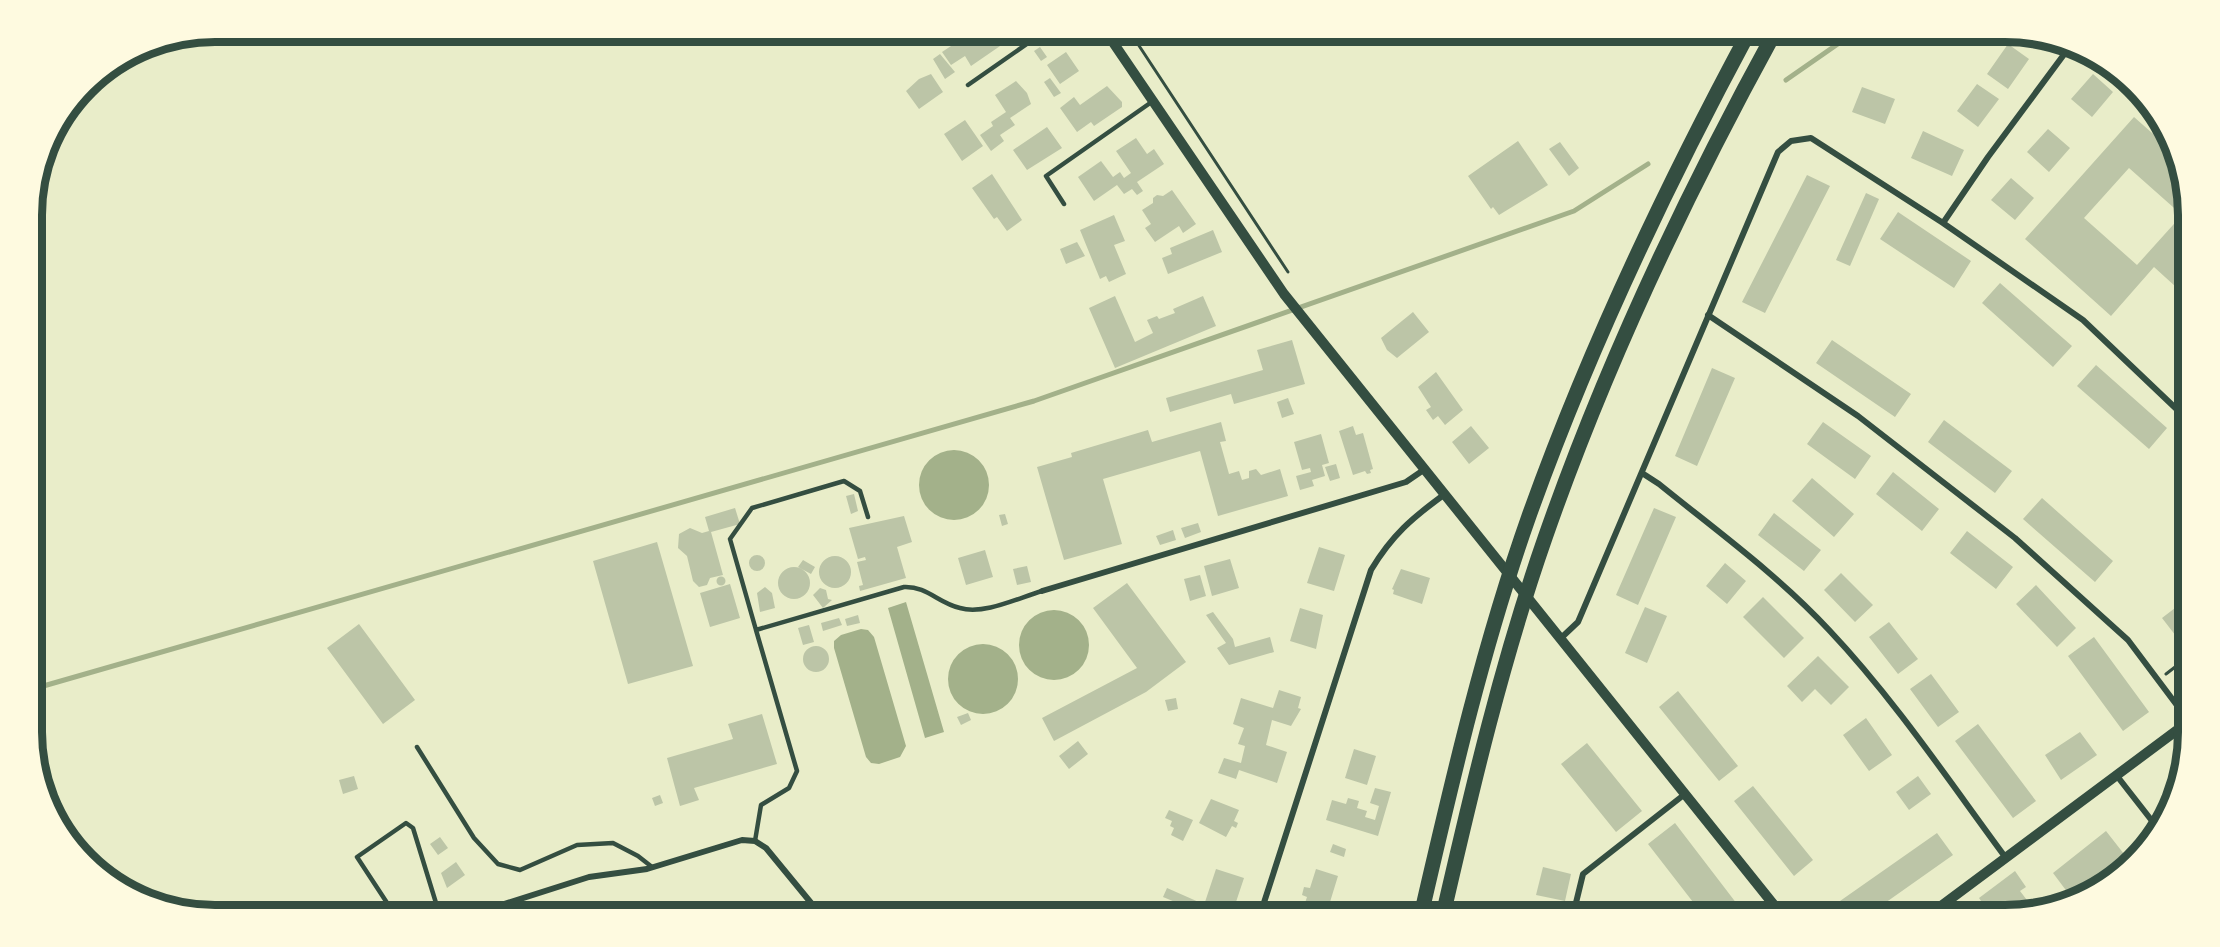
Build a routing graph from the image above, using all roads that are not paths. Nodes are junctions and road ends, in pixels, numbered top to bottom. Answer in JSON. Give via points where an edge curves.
{"nodes":[{"id":1,"x":1029,"y":42,"type":"edge"},
{"id":2,"x":1113,"y":42,"type":"edge"},
{"id":3,"x":1744,"y":42,"type":"edge"},
{"id":4,"x":1770,"y":42,"type":"edge"},
{"id":5,"x":2065,"y":53,"type":"edge"},
{"id":6,"x":968,"y":84,"type":"dead end"},
{"id":7,"x":1153,"y":101,"type":"junction"},
{"id":8,"x":1065,"y":204,"type":"dead end"},
{"id":9,"x":1943,"y":223,"type":"junction"},
{"id":10,"x":1708,"y":315,"type":"junction"},
{"id":11,"x":2178,"y":411,"type":"edge"},
{"id":12,"x":1426,"y":469,"type":"junction"},
{"id":13,"x":1642,"y":473,"type":"junction"},
{"id":14,"x":1446,"y":494,"type":"junction"},
{"id":15,"x":868,"y":517,"type":"dead end"},
{"id":16,"x":1042,"y":591,"type":"joint"},
{"id":17,"x":756,"y":630,"type":"junction"},
{"id":18,"x":1560,"y":639,"type":"junction"},
{"id":19,"x":2178,"y":707,"type":"edge"},
{"id":20,"x":2178,"y":729,"type":"edge"},
{"id":21,"x":417,"y":747,"type":"dead end"},
{"id":22,"x":2117,"y":776,"type":"junction"},
{"id":23,"x":1685,"y":794,"type":"junction"},
{"id":24,"x":2153,"y":822,"type":"edge"},
{"id":25,"x":755,"y":841,"type":"junction"},
{"id":26,"x":2007,"y":858,"type":"junction"},
{"id":27,"x":652,"y":867,"type":"junction"},
{"id":28,"x":388,"y":905,"type":"edge"},
{"id":29,"x":437,"y":905,"type":"edge"},
{"id":30,"x":502,"y":905,"type":"edge"},
{"id":31,"x":813,"y":905,"type":"edge"},
{"id":32,"x":1263,"y":905,"type":"edge"},
{"id":33,"x":1423,"y":905,"type":"edge"},
{"id":34,"x":1445,"y":905,"type":"edge"},
{"id":35,"x":1575,"y":905,"type":"edge"},
{"id":36,"x":1774,"y":905,"type":"edge"},
{"id":37,"x":1943,"y":905,"type":"edge"}],
"edges":[{"from":1,"to":6,"type":"lane"},
{"from":2,"to":7,"type":"street"},
{"from":3,"to":33,"type":"highway","via":[[1639,250],[1583,375],[1528,519],[1490,642]]},
{"from":4,"to":34,"type":"highway","via":[[1677,219],[1622,342],[1544,539],[1506,662]]},
{"from":5,"to":9,"type":"street"},
{"from":7,"to":8,"type":"lane","via":[[1046,176]]},
{"from":7,"to":12,"type":"street","via":[[1284,294]]},
{"from":9,"to":10,"type":"street","via":[[1811,138],[1791,141],[1778,152]]},
{"from":9,"to":11,"type":"street","via":[[2083,320]]},
{"from":10,"to":13,"type":"street"},
{"from":10,"to":19,"type":"street","via":[[1858,416],[1955,489],[2128,640]]},
{"from":12,"to":14,"type":"street"},
{"from":12,"to":16,"type":"street","via":[[1406,482]]},
{"from":13,"to":18,"type":"street","via":[[1578,622]]},
{"from":13,"to":26,"type":"street","via":[[1776,578],[1829,630],[1879,688]]},
{"from":14,"to":18,"type":"street"},
{"from":14,"to":32,"type":"street","via":[[1410,519],[1387,543],[1371,570]]},
{"from":15,"to":17,"type":"lane","via":[[860,491],[844,481],[752,508],[730,539]]},
{"from":16,"to":17,"type":"lane","via":[[974,610],[958,608],[928,591],[903,587]]},
{"from":17,"to":25,"type":"lane","via":[[797,771],[789,788],[761,805]]},
{"from":18,"to":23,"type":"street"},
{"from":20,"to":22,"type":"street"},
{"from":21,"to":27,"type":"lane","via":[[474,838],[498,864],[520,870],[577,845],[613,843]]},
{"from":22,"to":24,"type":"street"},
{"from":22,"to":26,"type":"street"},
{"from":23,"to":35,"type":"street","via":[[1583,874]]},
{"from":23,"to":36,"type":"street"},
{"from":25,"to":27,"type":"street","via":[[727,843]]},
{"from":25,"to":31,"type":"street","via":[[778,859]]},
{"from":26,"to":37,"type":"street"},
{"from":27,"to":30,"type":"street","via":[[589,878]]},
{"from":28,"to":29,"type":"lane","via":[[357,857],[406,823],[412,828]]}]}
